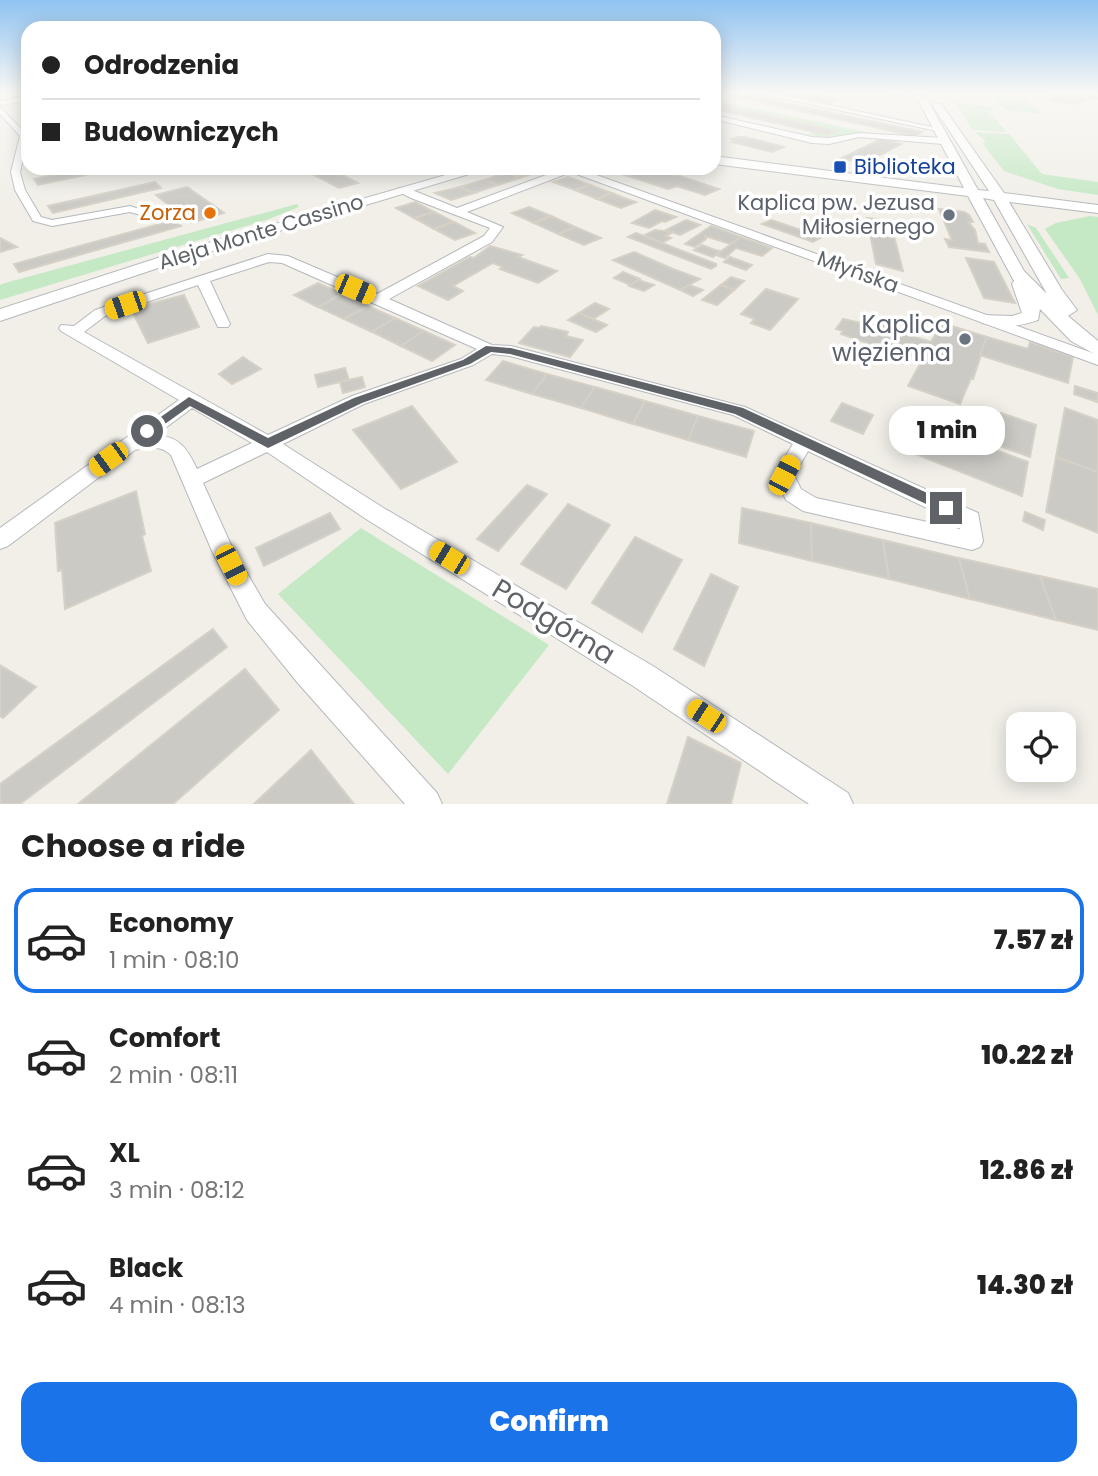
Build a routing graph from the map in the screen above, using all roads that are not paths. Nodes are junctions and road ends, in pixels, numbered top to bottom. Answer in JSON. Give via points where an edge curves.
{"nodes":[{"id":1,"x":767,"y":130,"type":"edge"},
{"id":2,"x":917,"y":130,"type":"edge"},
{"id":3,"x":938,"y":130,"type":"edge"},
{"id":4,"x":950,"y":130,"type":"edge"},
{"id":5,"x":940,"y":135,"type":"junction"},
{"id":6,"x":21,"y":144,"type":"edge"},
{"id":7,"x":721,"y":155,"type":"edge"},
{"id":8,"x":721,"y":161,"type":"edge"},
{"id":9,"x":430,"y":175,"type":"edge"},
{"id":10,"x":458,"y":175,"type":"edge"},
{"id":11,"x":560,"y":175,"type":"edge"},
{"id":12,"x":588,"y":175,"type":"edge"},
{"id":13,"x":403,"y":190,"type":"junction"},
{"id":14,"x":972,"y":190,"type":"junction"},
{"id":15,"x":997,"y":193,"type":"junction"},
{"id":16,"x":1098,"y":201,"type":"edge"},
{"id":17,"x":1098,"y":209,"type":"edge"},
{"id":18,"x":460,"y":211,"type":"junction"},
{"id":19,"x":497,"y":211,"type":"junction"},
{"id":20,"x":158,"y":217,"type":"dead end"},
{"id":21,"x":1017,"y":274,"type":"junction"},
{"id":22,"x":202,"y":279,"type":"junction"},
{"id":23,"x":378,"y":299,"type":"junction"},
{"id":24,"x":0,"y":305,"type":"edge"},
{"id":25,"x":0,"y":315,"type":"edge"},
{"id":26,"x":989,"y":319,"type":"junction"},
{"id":27,"x":223,"y":324,"type":"dead end"},
{"id":28,"x":489,"y":349,"type":"junction"},
{"id":29,"x":1097,"y":353,"type":"edge"},
{"id":30,"x":189,"y":401,"type":"junction"},
{"id":31,"x":804,"y":441,"type":"junction"},
{"id":32,"x":268,"y":443,"type":"junction"},
{"id":33,"x":126,"y":446,"type":"junction"},
{"id":34,"x":193,"y":479,"type":"junction"},
{"id":35,"x":0,"y":540,"type":"edge"},
{"id":36,"x":426,"y":804,"type":"edge"},
{"id":37,"x":837,"y":804,"type":"edge"}],
"edges":[{"from":1,"to":5,"type":"street","via":[[829,141],[859,135]]},
{"from":2,"to":5,"type":"street"},
{"from":3,"to":5,"type":"street"},
{"from":4,"to":15,"type":"street"},
{"from":5,"to":14,"type":"street"},
{"from":6,"to":20,"type":"street","via":[[13,155],[15,182],[41,222],[130,209]]},
{"from":7,"to":14,"type":"street"},
{"from":8,"to":14,"type":"street"},
{"from":9,"to":24,"type":"street","name":"Aleja Monte Cassino"},
{"from":10,"to":13,"type":"street","name":"Aleja Monte Cassino"},
{"from":11,"to":19,"type":"street","name":"Młyńska"},
{"from":12,"to":26,"type":"street","name":"Młyńska"},
{"from":13,"to":18,"type":"street","via":[[441,208]]},
{"from":13,"to":25,"type":"street","name":"Aleja Monte Cassino"},
{"from":14,"to":15,"type":"street"},
{"from":14,"to":21,"type":"street"},
{"from":15,"to":16,"type":"street"},
{"from":15,"to":17,"type":"street"},
{"from":15,"to":29,"type":"street","via":[[1054,292],[1097,343]]},
{"from":18,"to":19,"type":"street"},
{"from":18,"to":19,"type":"street","name":"Młyńska"},
{"from":19,"to":23,"type":"street","via":[[488,239]]},
{"from":21,"to":26,"type":"street","via":[[1031,316],[1013,322]]},
{"from":21,"to":29,"type":"street"},
{"from":22,"to":23,"type":"street","name":"Podgórna","via":[[268,258],[284,259]]},
{"from":22,"to":27,"type":"street"},
{"from":22,"to":30,"type":"street","name":"Podgórna","via":[[100,313],[70,330]]},
{"from":23,"to":28,"type":"street","name":"Podgórna"},
{"from":26,"to":29,"type":"street","name":"Młyńska"},
{"from":28,"to":31,"type":"street","name":"Podgórna","via":[[739,411]]},
{"from":28,"to":32,"type":"street","via":[[467,362],[358,400]]},
{"from":30,"to":32,"type":"street","name":"Podgórna"},
{"from":30,"to":33,"type":"street"},
{"from":31,"to":31,"type":"street","name":"Podgórna","via":[[784,475],[798,500],[972,541],[970,519]]},
{"from":32,"to":34,"type":"street"},
{"from":32,"to":37,"type":"street","name":"Podgórna","via":[[374,513],[643,676]]},
{"from":33,"to":34,"type":"street","via":[[172,443]]},
{"from":33,"to":35,"type":"street"},
{"from":34,"to":36,"type":"street","via":[[223,551],[256,612]]}]}
